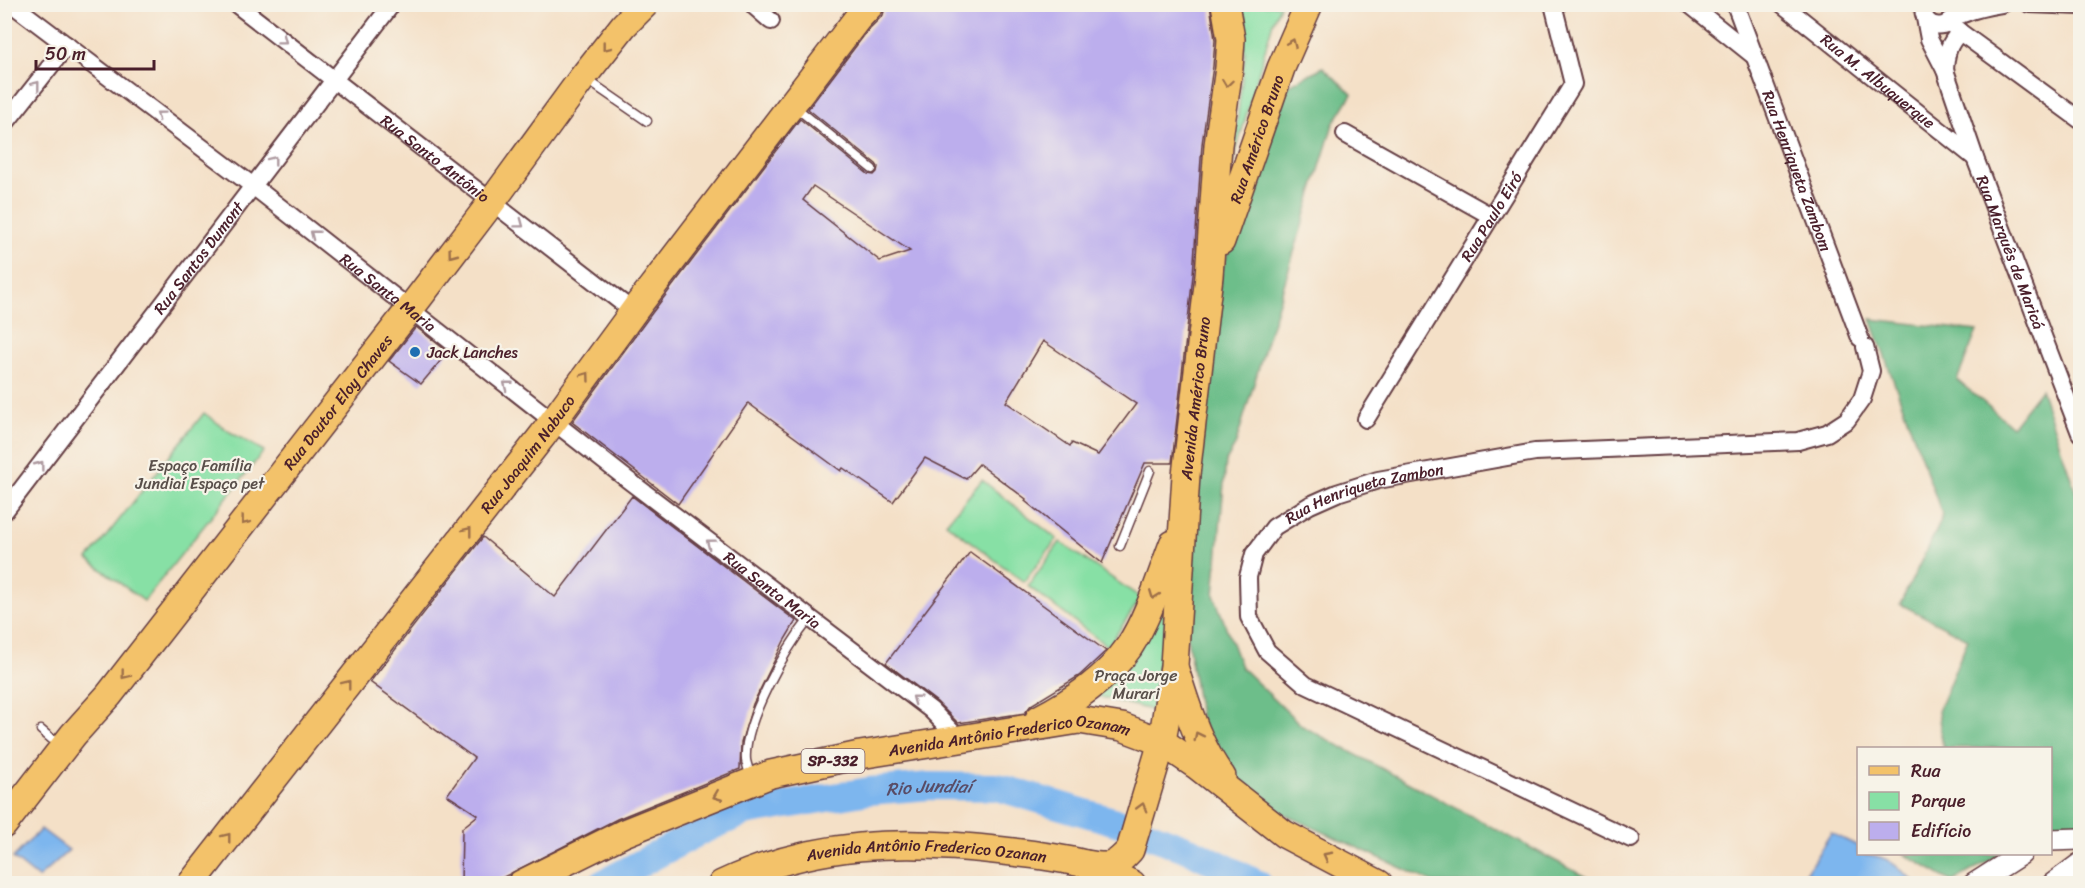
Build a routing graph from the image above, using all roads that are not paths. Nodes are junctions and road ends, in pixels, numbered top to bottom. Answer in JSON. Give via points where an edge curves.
{"nodes":[{"id":1,"x":12,"y":4,"type":"edge"},
{"id":2,"x":236,"y":4,"type":"edge"},
{"id":3,"x":392,"y":4,"type":"edge"},
{"id":4,"x":645,"y":4,"type":"edge"},
{"id":5,"x":755,"y":4,"type":"edge"},
{"id":6,"x":1225,"y":4,"type":"edge"},
{"id":7,"x":1309,"y":4,"type":"edge"},
{"id":8,"x":1553,"y":4,"type":"edge"},
{"id":9,"x":1689,"y":4,"type":"edge"},
{"id":10,"x":1735,"y":4,"type":"edge"},
{"id":11,"x":1782,"y":4,"type":"edge"},
{"id":12,"x":2002,"y":4,"type":"edge"},
{"id":13,"x":2029,"y":4,"type":"edge"},
{"id":14,"x":2080,"y":6,"type":"edge"},
{"id":15,"x":1923,"y":9,"type":"edge"},
{"id":16,"x":864,"y":12,"type":"edge"},
{"id":17,"x":1954,"y":19,"type":"edge"},
{"id":18,"x":771,"y":21,"type":"dead end"},
{"id":19,"x":67,"y":45,"type":"junction"},
{"id":20,"x":1754,"y":56,"type":"junction"},
{"id":21,"x":1945,"y":70,"type":"junction"},
{"id":22,"x":583,"y":77,"type":"junction"},
{"id":23,"x":335,"y":80,"type":"junction"},
{"id":24,"x":792,"y":104,"type":"junction"},
{"id":25,"x":2080,"y":120,"type":"edge"},
{"id":26,"x":647,"y":122,"type":"dead end"},
{"id":27,"x":4,"y":125,"type":"edge"},
{"id":28,"x":1345,"y":134,"type":"dead end"},
{"id":29,"x":1975,"y":158,"type":"junction"},
{"id":30,"x":872,"y":169,"type":"dead end"},
{"id":31,"x":253,"y":186,"type":"junction"},
{"id":32,"x":491,"y":203,"type":"junction"},
{"id":33,"x":1491,"y":216,"type":"junction"},
{"id":34,"x":1209,"y":276,"type":"junction"},
{"id":35,"x":410,"y":309,"type":"junction"},
{"id":36,"x":634,"y":312,"type":"junction"},
{"id":37,"x":1863,"y":342,"type":"joint"},
{"id":38,"x":1366,"y":419,"type":"dead end"},
{"id":39,"x":554,"y":421,"type":"junction"},
{"id":40,"x":2080,"y":433,"type":"edge"},
{"id":41,"x":1150,"y":471,"type":"dead end"},
{"id":42,"x":4,"y":512,"type":"edge"},
{"id":43,"x":1182,"y":520,"type":"junction"},
{"id":44,"x":1120,"y":546,"type":"dead end"},
{"id":45,"x":810,"y":618,"type":"junction"},
{"id":46,"x":1174,"y":666,"type":"junction"},
{"id":47,"x":1020,"y":729,"type":"junction"},
{"id":48,"x":41,"y":730,"type":"dead end"},
{"id":49,"x":959,"y":739,"type":"junction"},
{"id":50,"x":63,"y":748,"type":"junction"},
{"id":51,"x":1158,"y":754,"type":"junction"},
{"id":52,"x":752,"y":782,"type":"junction"},
{"id":53,"x":1241,"y":802,"type":"junction"},
{"id":54,"x":4,"y":824,"type":"edge"},
{"id":55,"x":1631,"y":839,"type":"dead end"},
{"id":56,"x":2080,"y":839,"type":"edge"},
{"id":57,"x":2052,"y":840,"type":"edge"},
{"id":58,"x":2020,"y":855,"type":"edge"},
{"id":59,"x":1086,"y":864,"type":"junction"},
{"id":60,"x":2080,"y":864,"type":"edge"},
{"id":61,"x":1983,"y":882,"type":"edge"},
{"id":62,"x":724,"y":883,"type":"edge"},
{"id":63,"x":191,"y":884,"type":"edge"},
{"id":64,"x":521,"y":884,"type":"edge"},
{"id":65,"x":1132,"y":884,"type":"edge"},
{"id":66,"x":1379,"y":884,"type":"edge"},
{"id":67,"x":2053,"y":884,"type":"edge"}],
"edges":[{"from":1,"to":19,"type":"street","name":"Rua Santa Maria"},
{"from":2,"to":23,"type":"street","name":"Rua Santo Antônio","one_way":true},
{"from":3,"to":23,"type":"street","name":"Rua Santos Dumont"},
{"from":4,"to":22,"type":"main road","name":"Rua Doutor Eloy Chaves","one_way":true},
{"from":5,"to":18,"type":"street"},
{"from":6,"to":34,"type":"main road","one_way":true,"via":[[1229,68],[1218,145]]},
{"from":34,"to":7,"type":"main road","name":"Rua Américo Bruno","one_way":true,"via":[[1256,136]]},
{"from":8,"to":33,"type":"street","name":"Rua Paulo Eiró","via":[[1573,84]]},
{"from":9,"to":20,"type":"street"},
{"from":10,"to":20,"type":"street","name":"Rua Henriqueta Zambom"},
{"from":11,"to":29,"type":"street","name":"Rua M. Albuquerque"},
{"from":12,"to":17,"type":"street"},
{"from":13,"to":14,"type":"street"},
{"from":15,"to":17,"type":"street","via":[[1934,25]]},
{"from":15,"to":21,"type":"street","name":"Rua Marquês de Maricá","via":[[1929,39]]},
{"from":16,"to":24,"type":"main road","name":"Rua Joaquim Nabuco"},
{"from":17,"to":21,"type":"street","via":[[1954,38],[1946,54]]},
{"from":17,"to":25,"type":"street"},
{"from":27,"to":19,"type":"street","one_way":true},
{"from":31,"to":19,"type":"street","name":"Rua Santa Maria","one_way":true},
{"from":20,"to":37,"type":"street","name":"Rua Henriqueta Zambom"},
{"from":21,"to":29,"type":"street","name":"Rua Marquês de Maricá"},
{"from":22,"to":26,"type":"lane"},
{"from":22,"to":32,"type":"main road","name":"Rua Doutor Eloy Chaves"},
{"from":31,"to":23,"type":"street","name":"Rua Santos Dumont","one_way":true},
{"from":23,"to":32,"type":"street","name":"Rua Santo Antônio"},
{"from":24,"to":30,"type":"lane"},
{"from":24,"to":36,"type":"main road","name":"Rua Joaquim Nabuco"},
{"from":28,"to":33,"type":"street"},
{"from":29,"to":40,"type":"street","name":"Rua Marquês de Maricá"},
{"from":35,"to":31,"type":"street","name":"Rua Santa Maria","one_way":true},
{"from":42,"to":31,"type":"street","name":"Rua Santos Dumont","one_way":true},
{"from":32,"to":35,"type":"main road","name":"Rua Doutor Eloy Chaves","one_way":true},
{"from":32,"to":36,"type":"street","name":"Rua Santo Antônio","one_way":true},
{"from":33,"to":38,"type":"street","name":"Rua Paulo Eiró"},
{"from":34,"to":43,"type":"main road","name":"Avenida Américo Bruno"},
{"from":39,"to":35,"type":"street","name":"Rua Santa Maria","one_way":true},
{"from":35,"to":50,"type":"main road","name":"Rua Doutor Eloy Chaves","one_way":true,"via":[[109,695]]},
{"from":39,"to":36,"type":"main road","name":"Rua Joaquim Nabuco","one_way":true},
{"from":37,"to":55,"type":"street","name":"Rua Henriqueta Zambon","via":[[1871,371],[1862,399],[1847,420],[1827,433],[1798,441],[1535,452],[1378,480],[1310,505],[1275,527],[1254,554],[1248,577],[1249,617],[1267,651],[1306,686]]},
{"from":45,"to":39,"type":"street","name":"Rua Santa Maria","one_way":true},
{"from":63,"to":39,"type":"main road","name":"Rua Joaquim Nabuco","one_way":true},
{"from":41,"to":44,"type":"lane"},
{"from":43,"to":46,"type":"main road"},
{"from":43,"to":47,"type":"main road","one_way":true,"via":[[1145,616],[1129,646],[1111,669],[1070,702]]},
{"from":49,"to":45,"type":"street","name":"Rua Santa Maria","one_way":true,"via":[[931,711]]},
{"from":45,"to":52,"type":"lane","via":[[766,690],[750,729],[746,760]]},
{"from":46,"to":51,"type":"main road"},
{"from":53,"to":46,"type":"main road","one_way":true,"via":[[1215,768],[1192,723]]},
{"from":47,"to":49,"type":"main road","name":"Avenida Antônio Frederico Ozanam","number":"SP-332"},
{"from":47,"to":51,"type":"main road","name":"Avenida Antônio Frederico Ozanam","number":"SP-332","via":[[1079,720],[1122,727]]},
{"from":48,"to":50,"type":"lane"},
{"from":49,"to":52,"type":"main road","name":"Avenida Antônio Frederico Ozanam","number":"SP-332","via":[[860,754]]},
{"from":50,"to":54,"type":"main road","name":"Rua Doutor Eloy Chaves"},
{"from":51,"to":53,"type":"main road","name":"Avenida Antônio Frederico Ozanam","via":[[1196,765]]},
{"from":59,"to":51,"type":"main road","one_way":true,"via":[[1107,867],[1130,850]]},
{"from":52,"to":64,"type":"main road","name":"Avenida Antônio Frederico Ozanam","number":"SP-332","one_way":true,"via":[[624,833]]},
{"from":66,"to":53,"type":"main road","one_way":true,"via":[[1284,834]]},
{"from":56,"to":57,"type":"street"},
{"from":58,"to":61,"type":"street"},
{"from":59,"to":62,"type":"main road","name":"Avenida Antônio Frederico Ozanan","via":[[998,850],[917,843],[828,851],[783,861]]},
{"from":59,"to":65,"type":"main road","name":"Avenida Antônio Frederico Ozanan"},
{"from":60,"to":67,"type":"street"}]}
